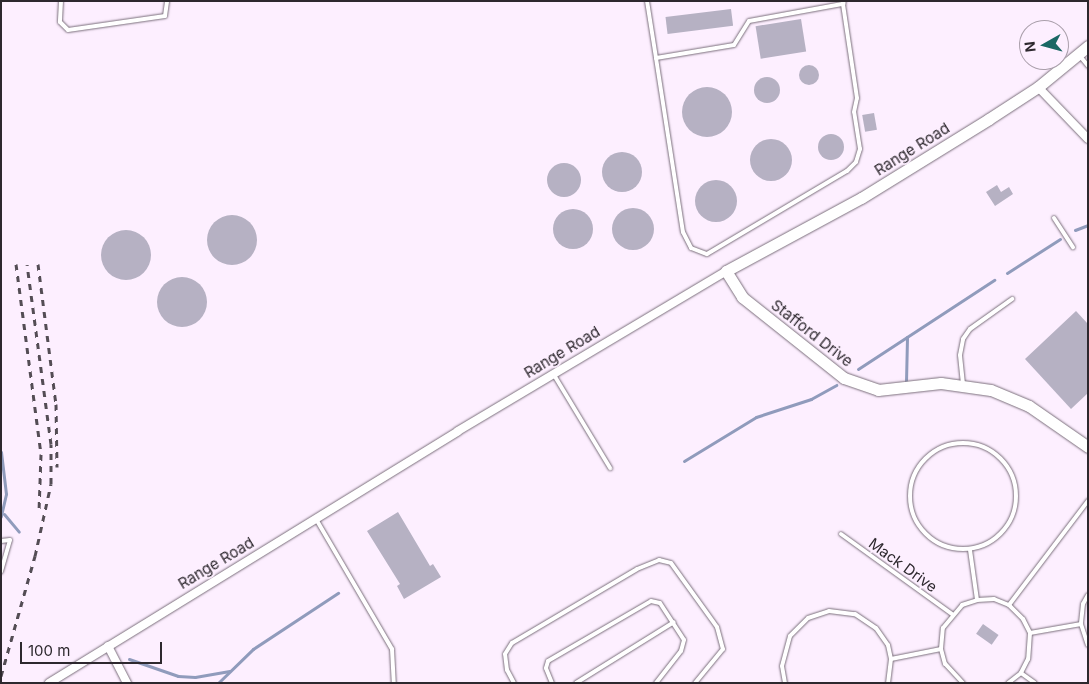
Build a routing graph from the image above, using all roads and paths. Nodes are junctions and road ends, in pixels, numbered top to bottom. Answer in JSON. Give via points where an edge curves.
{"nodes":[{"id":1,"x":62,"y":1,"type":"edge"},
{"id":2,"x":167,"y":1,"type":"edge"},
{"id":3,"x":647,"y":1,"type":"edge"},
{"id":4,"x":844,"y":3,"type":"edge"},
{"id":5,"x":1088,"y":46,"type":"edge"},
{"id":6,"x":1078,"y":54,"type":"junction"},
{"id":7,"x":656,"y":58,"type":"junction"},
{"id":8,"x":1088,"y":66,"type":"edge"},
{"id":9,"x":1038,"y":87,"type":"junction"},
{"id":10,"x":1088,"y":139,"type":"edge"},
{"id":11,"x":1054,"y":218,"type":"dead end"},
{"id":12,"x":1073,"y":247,"type":"dead end"},
{"id":13,"x":726,"y":272,"type":"junction"},
{"id":14,"x":1012,"y":299,"type":"dead end"},
{"id":15,"x":554,"y":375,"type":"junction"},
{"id":16,"x":963,"y":384,"type":"junction"},
{"id":17,"x":1088,"y":447,"type":"edge"},
{"id":18,"x":610,"y":468,"type":"dead end"},
{"id":19,"x":1088,"y":501,"type":"edge"},
{"id":20,"x":316,"y":519,"type":"junction"},
{"id":21,"x":841,"y":534,"type":"dead end"},
{"id":22,"x":1,"y":541,"type":"edge"},
{"id":23,"x":970,"y":550,"type":"junction"},
{"id":24,"x":1,"y":572,"type":"edge"},
{"id":25,"x":1088,"y":595,"type":"edge"},
{"id":26,"x":977,"y":600,"type":"junction"},
{"id":27,"x":1009,"y":605,"type":"junction"},
{"id":28,"x":952,"y":614,"type":"junction"},
{"id":29,"x":674,"y":622,"type":"junction"},
{"id":30,"x":1081,"y":624,"type":"junction"},
{"id":31,"x":1030,"y":634,"type":"junction"},
{"id":32,"x":1088,"y":644,"type":"edge"},
{"id":33,"x":108,"y":646,"type":"junction"},
{"id":34,"x":941,"y":649,"type":"junction"},
{"id":35,"x":891,"y":659,"type":"junction"},
{"id":36,"x":1021,"y":673,"type":"junction"},
{"id":37,"x":49,"y":683,"type":"edge"},
{"id":38,"x":127,"y":683,"type":"edge"},
{"id":39,"x":394,"y":683,"type":"edge"},
{"id":40,"x":514,"y":683,"type":"edge"},
{"id":41,"x":552,"y":683,"type":"edge"},
{"id":42,"x":576,"y":683,"type":"edge"},
{"id":43,"x":656,"y":683,"type":"edge"},
{"id":44,"x":695,"y":683,"type":"edge"},
{"id":45,"x":785,"y":683,"type":"edge"},
{"id":46,"x":888,"y":683,"type":"edge"},
{"id":47,"x":963,"y":683,"type":"edge"},
{"id":48,"x":1008,"y":683,"type":"edge"},
{"id":49,"x":1035,"y":683,"type":"edge"}],
"edges":[{"from":1,"to":2,"type":"lane","via":[[60,22],[68,30],[165,16]]},
{"from":3,"to":7,"type":"lane"},
{"from":4,"to":7,"type":"lane","via":[[749,21],[734,45]]},
{"from":4,"to":7,"type":"lane","via":[[857,98],[854,112],[860,149],[856,162],[847,171],[707,254],[690,248],[683,232]]},
{"from":5,"to":6,"type":"street","name":"Range Road"},
{"from":6,"to":8,"type":"lane"},
{"from":6,"to":9,"type":"street","name":"Range Road"},
{"from":9,"to":10,"type":"street"},
{"from":9,"to":13,"type":"street","name":"Range Road","via":[[861,198]]},
{"from":11,"to":12,"type":"lane"},
{"from":13,"to":15,"type":"street","name":"Range Road"},
{"from":13,"to":16,"type":"street","name":"Stafford Drive","via":[[742,297],[844,378],[878,390]]},
{"from":14,"to":16,"type":"lane","via":[[970,329],[963,339],[960,355]]},
{"from":15,"to":18,"type":"lane"},
{"from":15,"to":20,"type":"street","name":"Range Road"},
{"from":16,"to":17,"type":"street","name":"Stafford Drive","via":[[1000,393],[1029,406]]},
{"from":19,"to":27,"type":"lane"},
{"from":20,"to":33,"type":"street","name":"Range Road"},
{"from":20,"to":39,"type":"lane","via":[[392,649]]},
{"from":21,"to":28,"type":"lane","name":"Mack Drive"},
{"from":22,"to":24,"type":"lane","via":[[10,540]]},
{"from":23,"to":23,"type":"lane","via":[[953,549],[934,542],[920,528],[911,512],[910,490],[922,461],[938,449],[959,442],[978,444],[992,451],[1007,465],[1017,499],[1012,518],[1000,535],[988,544]]},
{"from":23,"to":26,"type":"lane"},
{"from":25,"to":30,"type":"lane","via":[[1083,604]]},
{"from":26,"to":27,"type":"lane","via":[[994,600]]},
{"from":26,"to":28,"type":"lane"},
{"from":27,"to":31,"type":"lane","via":[[1023,619]]},
{"from":28,"to":34,"type":"lane","via":[[943,628]]},
{"from":29,"to":41,"type":"lane","via":[[660,603],[651,601],[638,607],[548,661],[546,668]]},
{"from":29,"to":42,"type":"lane"},
{"from":29,"to":43,"type":"lane","via":[[684,640],[681,651]]},
{"from":30,"to":31,"type":"lane"},
{"from":30,"to":32,"type":"lane"},
{"from":31,"to":36,"type":"lane","via":[[1028,659]]},
{"from":33,"to":37,"type":"street","name":"Range Road"},
{"from":33,"to":38,"type":"street"},
{"from":34,"to":35,"type":"lane"},
{"from":34,"to":47,"type":"lane","via":[[945,664]]},
{"from":35,"to":45,"type":"lane","via":[[888,645],[876,628],[855,614],[829,611],[808,618],[790,636],[782,666]]},
{"from":35,"to":46,"type":"lane"},
{"from":36,"to":48,"type":"lane"},
{"from":36,"to":49,"type":"lane"},
{"from":40,"to":44,"type":"lane","via":[[507,670],[505,654],[512,643],[637,569],[659,560],[671,564],[717,627],[723,649]]}]}
